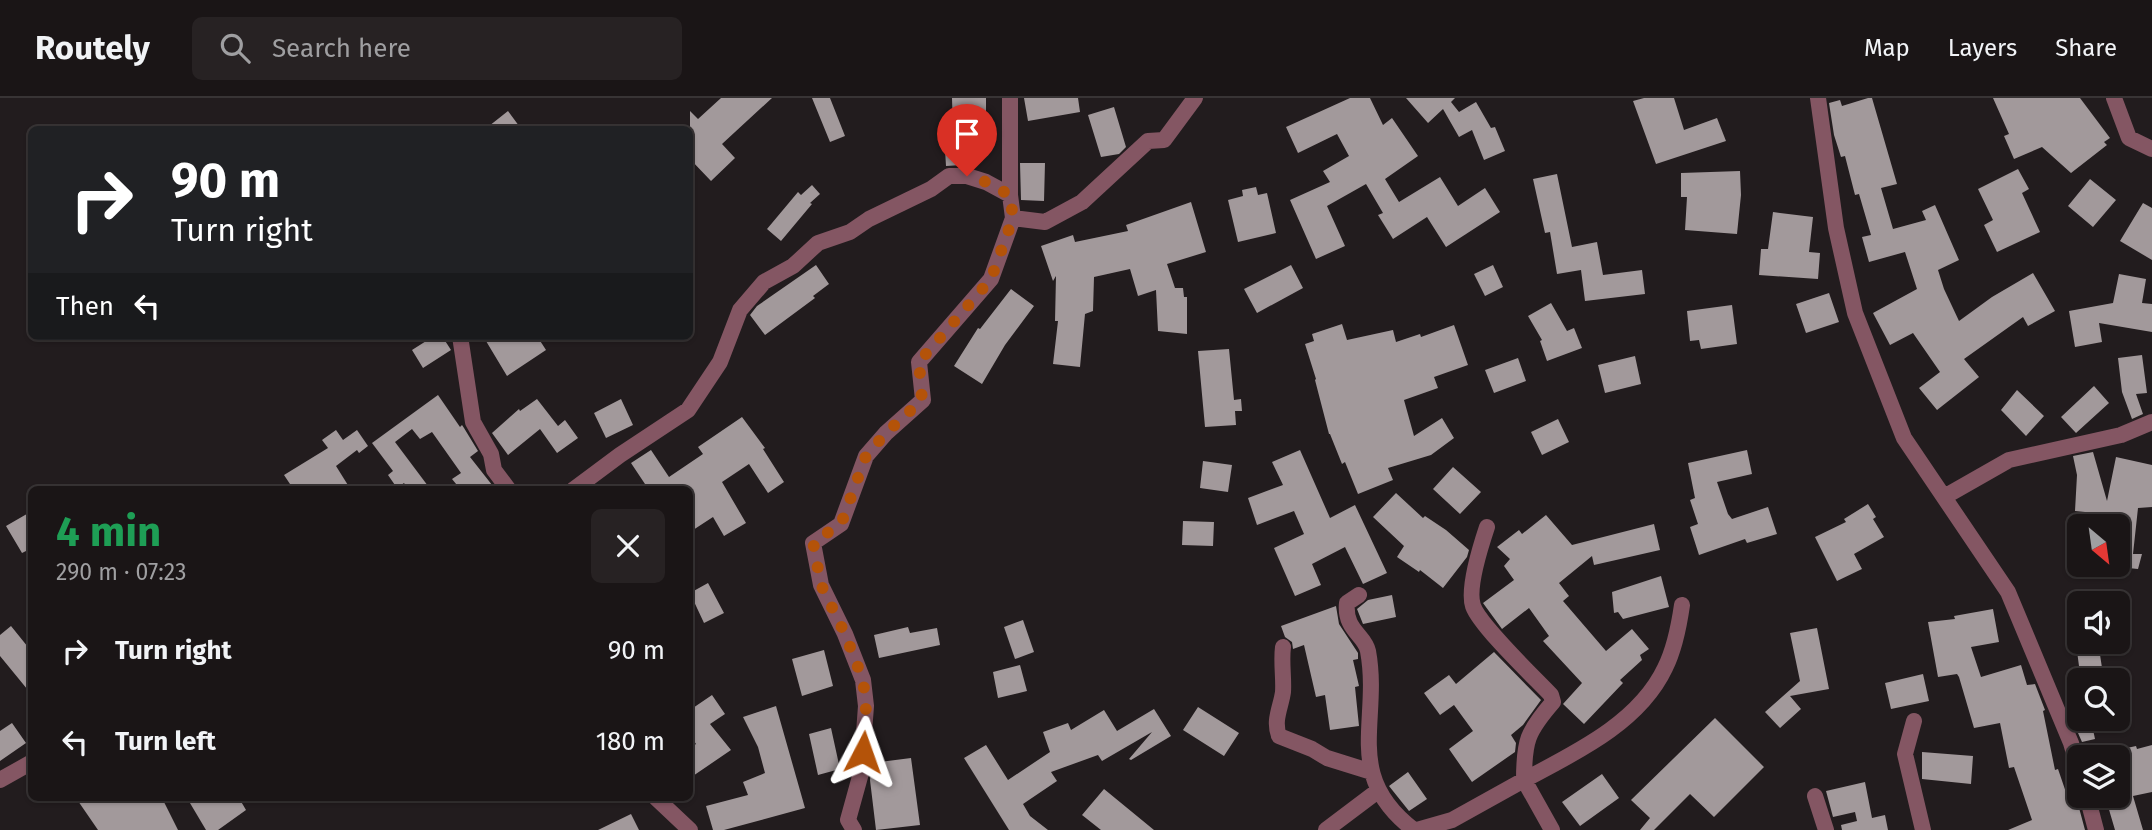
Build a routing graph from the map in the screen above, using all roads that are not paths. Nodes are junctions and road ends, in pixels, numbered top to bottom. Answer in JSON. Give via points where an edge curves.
{"nodes":[{"id":1,"x":1010,"y":98,"type":"edge"},
{"id":2,"x":1195,"y":98,"type":"edge"},
{"id":3,"x":1818,"y":98,"type":"edge"},
{"id":4,"x":2114,"y":98,"type":"edge"},
{"id":5,"x":2152,"y":149,"type":"edge"},
{"id":6,"x":1010,"y":195,"type":"junction"},
{"id":7,"x":1013,"y":218,"type":"junction"},
{"id":8,"x":461,"y":340,"type":"edge"},
{"id":9,"x":2152,"y":422,"type":"edge"},
{"id":10,"x":506,"y":486,"type":"edge"},
{"id":11,"x":578,"y":486,"type":"edge"},
{"id":12,"x":1944,"y":497,"type":"junction"},
{"id":13,"x":1487,"y":527,"type":"dead end"},
{"id":14,"x":1359,"y":595,"type":"dead end"},
{"id":15,"x":1682,"y":605,"type":"dead end"},
{"id":16,"x":1283,"y":647,"type":"dead end"},
{"id":17,"x":1914,"y":721,"type":"dead end"},
{"id":18,"x":2072,"y":745,"type":"edge"},
{"id":19,"x":28,"y":764,"type":"edge"},
{"id":20,"x":1372,"y":772,"type":"junction"},
{"id":21,"x":0,"y":780,"type":"edge"},
{"id":22,"x":1524,"y":780,"type":"junction"},
{"id":23,"x":1379,"y":790,"type":"junction"},
{"id":24,"x":1815,"y":796,"type":"dead end"},
{"id":25,"x":659,"y":801,"type":"edge"},
{"id":26,"x":2090,"y":808,"type":"edge"},
{"id":27,"x":690,"y":830,"type":"edge"},
{"id":28,"x":854,"y":830,"type":"edge"},
{"id":29,"x":1326,"y":830,"type":"edge"},
{"id":30,"x":1415,"y":830,"type":"edge"},
{"id":31,"x":1552,"y":830,"type":"edge"},
{"id":32,"x":1826,"y":830,"type":"edge"},
{"id":33,"x":1923,"y":830,"type":"edge"},
{"id":34,"x":2096,"y":830,"type":"edge"}],
"edges":[{"from":1,"to":6,"type":"street"},
{"from":2,"to":7,"type":"street","via":[[1164,140],[1148,141],[1082,202],[1045,222]]},
{"from":3,"to":12,"type":"street","via":[[1836,228],[1855,313],[1904,438]]},
{"from":4,"to":5,"type":"street","via":[[2129,138]]},
{"from":6,"to":7,"type":"street"},
{"from":6,"to":11,"type":"street","via":[[967,176],[949,176],[850,232],[818,243],[793,266],[764,282],[740,310],[720,362],[688,410]]},
{"from":7,"to":28,"type":"street","via":[[991,279],[919,362],[922,400],[866,456],[841,524],[813,542],[821,585],[863,680],[862,773],[848,820]]},
{"from":8,"to":10,"type":"street","via":[[473,422]]},
{"from":9,"to":12,"type":"street","via":[[2121,435],[2009,460]]},
{"from":12,"to":18,"type":"street","via":[[2008,592]]},
{"from":13,"to":22,"type":"street","via":[[1473,606],[1553,702],[1525,743]]},
{"from":14,"to":20,"type":"street","via":[[1347,603],[1346,611],[1353,632],[1367,647],[1367,751]]},
{"from":15,"to":22,"type":"street","via":[[1665,668],[1643,701],[1578,751]]},
{"from":16,"to":20,"type":"street","via":[[1279,736]]},
{"from":17,"to":33,"type":"street","via":[[1905,754]]},
{"from":19,"to":21,"type":"street"},
{"from":20,"to":23,"type":"street"},
{"from":22,"to":30,"type":"street","via":[[1452,820]]},
{"from":22,"to":31,"type":"street"},
{"from":23,"to":29,"type":"street"},
{"from":23,"to":30,"type":"street","via":[[1397,817]]},
{"from":24,"to":32,"type":"street"},
{"from":25,"to":27,"type":"street"},
{"from":26,"to":34,"type":"street"}]}
